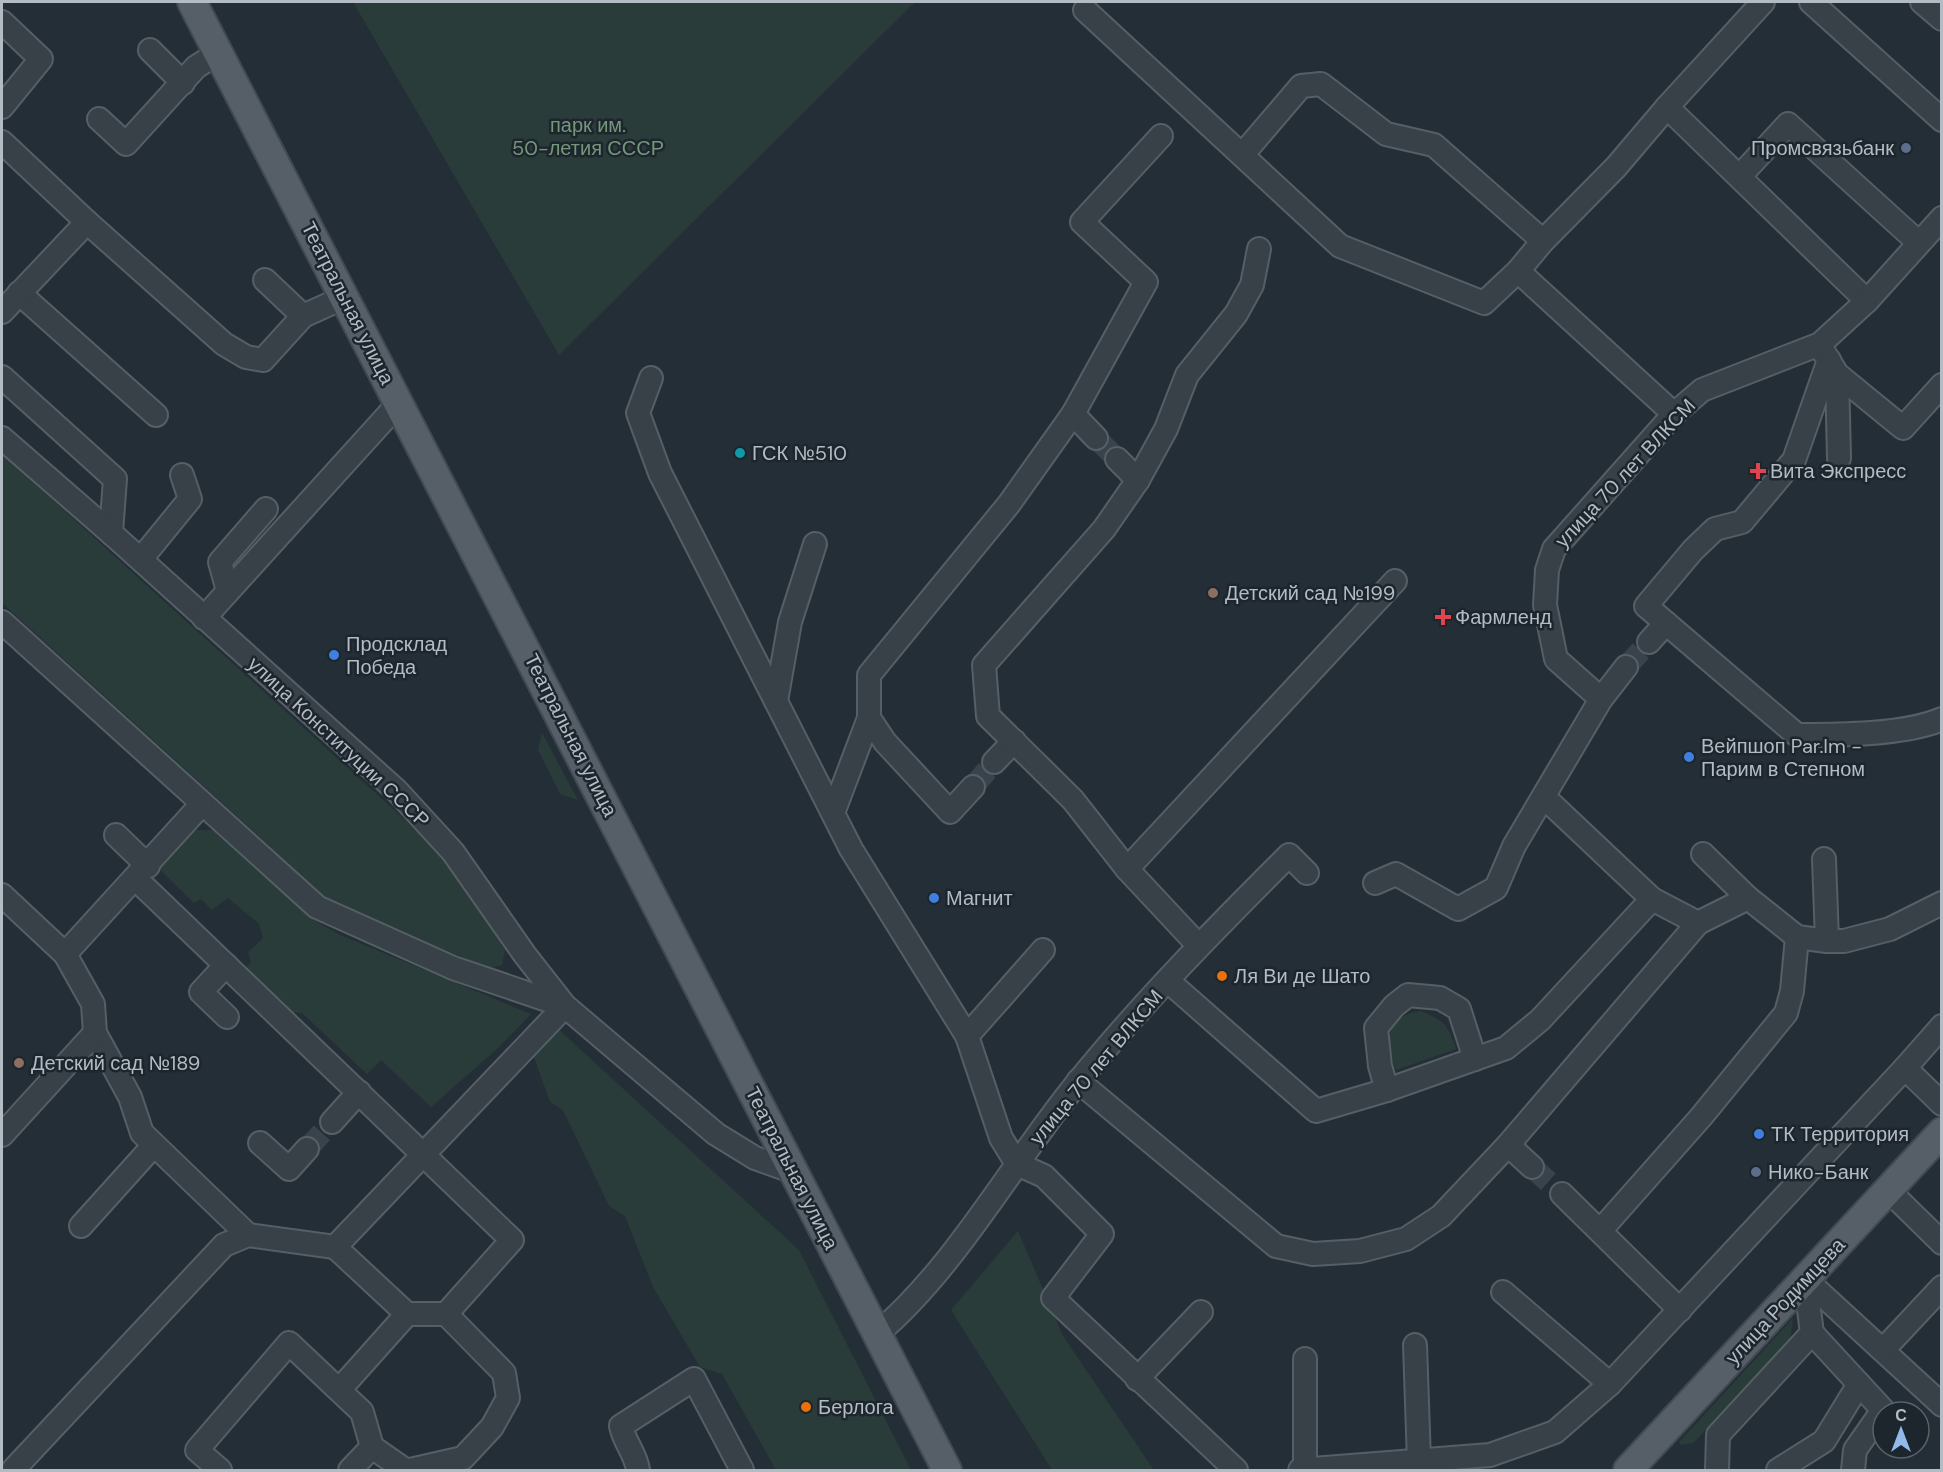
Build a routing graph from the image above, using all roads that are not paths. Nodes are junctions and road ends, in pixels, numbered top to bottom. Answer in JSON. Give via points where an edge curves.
{"nodes":[{"id":1,"x":192,"y":2,"type":"edge"},
{"id":2,"x":1763,"y":2,"type":"edge"},
{"id":3,"x":1811,"y":2,"type":"edge"},
{"id":4,"x":1922,"y":2,"type":"edge"},
{"id":5,"x":1085,"y":10,"type":"dead end"},
{"id":6,"x":1941,"y":19,"type":"edge"},
{"id":7,"x":2,"y":22,"type":"edge"},
{"id":8,"x":150,"y":50,"type":"dead end"},
{"id":9,"x":218,"y":53,"type":"junction"},
{"id":10,"x":183,"y":83,"type":"junction"},
{"id":11,"x":2,"y":107,"type":"edge"},
{"id":12,"x":1667,"y":107,"type":"junction"},
{"id":13,"x":99,"y":119,"type":"dead end"},
{"id":14,"x":1941,"y":120,"type":"edge"},
{"id":15,"x":1161,"y":136,"type":"dead end"},
{"id":16,"x":2,"y":142,"type":"edge"},
{"id":17,"x":1243,"y":154,"type":"junction"},
{"id":18,"x":1740,"y":176,"type":"junction"},
{"id":19,"x":1941,"y":218,"type":"edge"},
{"id":20,"x":87,"y":222,"type":"junction"},
{"id":21,"x":1543,"y":241,"type":"junction"},
{"id":22,"x":1919,"y":243,"type":"junction"},
{"id":23,"x":1259,"y":249,"type":"dead end"},
{"id":24,"x":1518,"y":271,"type":"junction"},
{"id":25,"x":265,"y":280,"type":"dead end"},
{"id":26,"x":19,"y":293,"type":"junction"},
{"id":27,"x":345,"y":297,"type":"junction"},
{"id":28,"x":1867,"y":301,"type":"junction"},
{"id":29,"x":2,"y":312,"type":"edge"},
{"id":30,"x":303,"y":316,"type":"junction"},
{"id":31,"x":1828,"y":359,"type":"junction"},
{"id":32,"x":2,"y":377,"type":"edge"},
{"id":33,"x":651,"y":378,"type":"dead end"},
{"id":34,"x":1941,"y":385,"type":"edge"},
{"id":35,"x":399,"y":404,"type":"junction"},
{"id":36,"x":1073,"y":414,"type":"junction"},
{"id":37,"x":1674,"y":414,"type":"junction"},
{"id":38,"x":156,"y":415,"type":"dead end"},
{"id":39,"x":2,"y":438,"type":"edge"},
{"id":40,"x":1096,"y":438,"type":"tunnel mouth"},
{"id":41,"x":1839,"y":458,"type":"dead end"},
{"id":42,"x":1117,"y":459,"type":"tunnel mouth"},
{"id":43,"x":182,"y":475,"type":"dead end"},
{"id":44,"x":1138,"y":480,"type":"junction"},
{"id":45,"x":266,"y":509,"type":"dead end"},
{"id":46,"x":111,"y":533,"type":"junction"},
{"id":47,"x":815,"y":544,"type":"dead end"},
{"id":48,"x":141,"y":559,"type":"junction"},
{"id":49,"x":1395,"y":581,"type":"dead end"},
{"id":50,"x":228,"y":591,"type":"junction"},
{"id":51,"x":204,"y":618,"type":"junction"},
{"id":52,"x":2,"y":622,"type":"edge"},
{"id":53,"x":1665,"y":623,"type":"junction"},
{"id":54,"x":1649,"y":642,"type":"tunnel mouth"},
{"id":55,"x":1626,"y":667,"type":"tunnel mouth"},
{"id":56,"x":1601,"y":699,"type":"junction"},
{"id":57,"x":776,"y":701,"type":"junction"},
{"id":58,"x":869,"y":718,"type":"junction"},
{"id":59,"x":1941,"y":719,"type":"edge"},
{"id":60,"x":1014,"y":741,"type":"junction"},
{"id":61,"x":994,"y":762,"type":"tunnel mouth"},
{"id":62,"x":973,"y":787,"type":"tunnel mouth"},
{"id":63,"x":1545,"y":798,"type":"junction"},
{"id":64,"x":202,"y":804,"type":"junction"},
{"id":65,"x":833,"y":813,"type":"junction"},
{"id":66,"x":116,"y":835,"type":"dead end"},
{"id":67,"x":1703,"y":854,"type":"dead end"},
{"id":68,"x":1824,"y":859,"type":"dead end"},
{"id":69,"x":1127,"y":869,"type":"junction"},
{"id":70,"x":142,"y":872,"type":"junction"},
{"id":71,"x":1307,"y":873,"type":"dead end"},
{"id":72,"x":1375,"y":883,"type":"dead end"},
{"id":73,"x":2,"y":895,"type":"edge"},
{"id":74,"x":1748,"y":898,"type":"junction"},
{"id":75,"x":1652,"y":899,"type":"junction"},
{"id":76,"x":1941,"y":903,"type":"edge"},
{"id":77,"x":1698,"y":923,"type":"junction"},
{"id":78,"x":1797,"y":937,"type":"junction"},
{"id":79,"x":1827,"y":940,"type":"junction"},
{"id":80,"x":1198,"y":945,"type":"junction"},
{"id":81,"x":1042,"y":950,"type":"dead end"},
{"id":82,"x":65,"y":954,"type":"junction"},
{"id":83,"x":226,"y":965,"type":"junction"},
{"id":84,"x":1168,"y":981,"type":"junction"},
{"id":85,"x":565,"y":1006,"type":"junction"},
{"id":86,"x":227,"y":1017,"type":"dead end"},
{"id":87,"x":1941,"y":1026,"type":"edge"},
{"id":88,"x":95,"y":1033,"type":"junction"},
{"id":89,"x":967,"y":1036,"type":"junction"},
{"id":90,"x":1475,"y":1059,"type":"junction"},
{"id":91,"x":1905,"y":1068,"type":"junction"},
{"id":92,"x":1078,"y":1081,"type":"junction"},
{"id":93,"x":1387,"y":1090,"type":"junction"},
{"id":94,"x":359,"y":1092,"type":"junction"},
{"id":95,"x":1941,"y":1104,"type":"edge"},
{"id":96,"x":332,"y":1122,"type":"tunnel mouth"},
{"id":97,"x":1941,"y":1132,"type":"edge"},
{"id":98,"x":2,"y":1135,"type":"edge"},
{"id":99,"x":260,"y":1143,"type":"dead end"},
{"id":100,"x":154,"y":1145,"type":"junction"},
{"id":101,"x":1508,"y":1145,"type":"junction"},
{"id":102,"x":307,"y":1149,"type":"tunnel mouth"},
{"id":103,"x":423,"y":1154,"type":"junction"},
{"id":104,"x":1017,"y":1164,"type":"junction"},
{"id":105,"x":1532,"y":1167,"type":"tunnel mouth"},
{"id":106,"x":794,"y":1172,"type":"junction"},
{"id":107,"x":1888,"y":1190,"type":"junction"},
{"id":108,"x":1562,"y":1194,"type":"tunnel mouth"},
{"id":109,"x":81,"y":1226,"type":"dead end"},
{"id":110,"x":1600,"y":1231,"type":"junction"},
{"id":111,"x":248,"y":1235,"type":"junction"},
{"id":112,"x":1941,"y":1243,"type":"edge"},
{"id":113,"x":335,"y":1247,"type":"junction"},
{"id":114,"x":1805,"y":1280,"type":"junction"},
{"id":115,"x":1941,"y":1287,"type":"edge"},
{"id":116,"x":1503,"y":1292,"type":"dead end"},
{"id":117,"x":1680,"y":1310,"type":"junction"},
{"id":118,"x":1201,"y":1312,"type":"dead end"},
{"id":119,"x":407,"y":1314,"type":"junction"},
{"id":120,"x":446,"y":1314,"type":"junction"},
{"id":121,"x":1812,"y":1333,"type":"junction"},
{"id":122,"x":877,"y":1334,"type":"junction"},
{"id":123,"x":1415,"y":1345,"type":"dead end"},
{"id":124,"x":1883,"y":1350,"type":"junction"},
{"id":125,"x":1305,"y":1359,"type":"dead end"},
{"id":126,"x":1137,"y":1379,"type":"junction"},
{"id":127,"x":1610,"y":1384,"type":"junction"},
{"id":128,"x":1859,"y":1384,"type":"junction"},
{"id":129,"x":340,"y":1389,"type":"junction"},
{"id":130,"x":1941,"y":1405,"type":"edge"},
{"id":131,"x":1824,"y":1441,"type":"junction"},
{"id":132,"x":372,"y":1446,"type":"junction"},
{"id":133,"x":1854,"y":1460,"type":"edge"},
{"id":134,"x":1419,"y":1461,"type":"junction"},
{"id":135,"x":2,"y":1464,"type":"edge"},
{"id":136,"x":459,"y":1466,"type":"edge"},
{"id":137,"x":11,"y":1470,"type":"edge"},
{"id":138,"x":220,"y":1470,"type":"edge"},
{"id":139,"x":350,"y":1470,"type":"edge"},
{"id":140,"x":405,"y":1470,"type":"edge"},
{"id":141,"x":410,"y":1470,"type":"edge"},
{"id":142,"x":638,"y":1470,"type":"edge"},
{"id":143,"x":742,"y":1470,"type":"edge"},
{"id":144,"x":947,"y":1470,"type":"edge"},
{"id":145,"x":1236,"y":1470,"type":"edge"},
{"id":146,"x":1303,"y":1470,"type":"edge"},
{"id":147,"x":1628,"y":1470,"type":"edge"},
{"id":148,"x":1717,"y":1470,"type":"edge"},
{"id":149,"x":1778,"y":1470,"type":"edge"}],
"edges":[{"from":1,"to":9,"type":"main road","name":"Театральная улица"},
{"from":2,"to":12,"type":"street"},
{"from":3,"to":14,"type":"street"},
{"from":4,"to":6,"type":"street"},
{"from":5,"to":17,"type":"street"},
{"from":7,"to":11,"type":"street","via":[[41,59]]},
{"from":8,"to":10,"type":"street"},
{"from":9,"to":10,"type":"street","via":[[196,67]]},
{"from":9,"to":27,"type":"main road","name":"Театральная улица"},
{"from":10,"to":13,"type":"street","via":[[126,144]]},
{"from":12,"to":18,"type":"street"},
{"from":12,"to":21,"type":"street","via":[[1616,167]]},
{"from":15,"to":36,"type":"street","via":[[1082,222],[1146,282]]},
{"from":16,"to":20,"type":"street"},
{"from":17,"to":21,"type":"street","via":[[1301,86],[1321,84],[1386,134],[1434,145]]},
{"from":17,"to":24,"type":"street","via":[[1340,246],[1484,303]]},
{"from":18,"to":22,"type":"street","via":[[1788,124]]},
{"from":18,"to":28,"type":"street"},
{"from":19,"to":22,"type":"street","name":"улица 70 лет ВЛКСМ"},
{"from":20,"to":26,"type":"street"},
{"from":20,"to":30,"type":"street","via":[[224,344],[246,357],[263,360]]},
{"from":21,"to":24,"type":"street"},
{"from":22,"to":28,"type":"street","name":"улица 70 лет ВЛКСМ"},
{"from":23,"to":44,"type":"street","via":[[1252,285],[1236,314],[1187,375],[1166,429]]},
{"from":24,"to":37,"type":"street"},
{"from":25,"to":30,"type":"street"},
{"from":26,"to":29,"type":"street"},
{"from":26,"to":38,"type":"street"},
{"from":27,"to":30,"type":"street"},
{"from":27,"to":35,"type":"main road","name":"Театральная улица"},
{"from":28,"to":31,"type":"street","name":"улица 70 лет ВЛКСМ"},
{"from":31,"to":34,"type":"street","via":[[1903,428]]},
{"from":31,"to":37,"type":"street","name":"улица 70 лет ВЛКСМ","via":[[1702,390]]},
{"from":31,"to":41,"type":"street"},
{"from":31,"to":53,"type":"street","via":[[1794,460],[1742,522],[1715,529],[1646,606]]},
{"from":32,"to":46,"type":"street","via":[[114,479]]},
{"from":33,"to":57,"type":"street","via":[[638,413],[660,473]]},
{"from":35,"to":50,"type":"street"},
{"from":35,"to":106,"type":"main road","name":"Театральная улица"},
{"from":36,"to":40,"type":"street"},
{"from":36,"to":58,"type":"street","via":[[1009,504],[870,675]]},
{"from":37,"to":56,"type":"street","name":"улица 70 лет ВЛКСМ","via":[[1554,549],[1547,570],[1545,606],[1556,660]]},
{"from":39,"to":46,"type":"street","name":"улица Конституции СССР"},
{"from":42,"to":44,"type":"street"},
{"from":43,"to":48,"type":"street","via":[[190,499]]},
{"from":44,"to":60,"type":"street","via":[[1104,528],[984,664],[988,716]]},
{"from":45,"to":50,"type":"street","via":[[220,562]]},
{"from":46,"to":48,"type":"street","name":"улица Конституции СССР"},
{"from":47,"to":57,"type":"street","via":[[790,622]]},
{"from":48,"to":51,"type":"street","name":"улица Конституции СССР"},
{"from":49,"to":69,"type":"street"},
{"from":50,"to":51,"type":"street"},
{"from":51,"to":85,"type":"street","name":"улица Конституции СССР","via":[[426,821]]},
{"from":52,"to":64,"type":"street"},
{"from":53,"to":54,"type":"street"},
{"from":53,"to":59,"type":"street","via":[[1797,735],[1927,725]]},
{"from":55,"to":56,"type":"street"},
{"from":56,"to":63,"type":"street"},
{"from":57,"to":65,"type":"street"},
{"from":58,"to":62,"type":"street","via":[[885,742],[950,812]]},
{"from":58,"to":65,"type":"street"},
{"from":60,"to":61,"type":"street"},
{"from":60,"to":69,"type":"street","via":[[1073,800]]},
{"from":63,"to":72,"type":"street","via":[[1514,846],[1496,888],[1458,909],[1396,874]]},
{"from":63,"to":75,"type":"street"},
{"from":64,"to":70,"type":"street"},
{"from":64,"to":85,"type":"street","via":[[317,907],[453,968]]},
{"from":65,"to":89,"type":"street","via":[[851,849]]},
{"from":66,"to":70,"type":"street"},
{"from":67,"to":74,"type":"street"},
{"from":68,"to":79,"type":"street"},
{"from":69,"to":80,"type":"street"},
{"from":70,"to":82,"type":"street"},
{"from":70,"to":83,"type":"street"},
{"from":71,"to":80,"type":"street","name":"улица 70 лет ВЛКСМ","via":[[1289,855]]},
{"from":73,"to":82,"type":"street"},
{"from":74,"to":77,"type":"street"},
{"from":74,"to":78,"type":"street"},
{"from":75,"to":77,"type":"street"},
{"from":75,"to":90,"type":"street","via":[[1540,1020],[1506,1048]]},
{"from":76,"to":79,"type":"street","via":[[1890,929]]},
{"from":77,"to":101,"type":"street"},
{"from":78,"to":79,"type":"street"},
{"from":78,"to":110,"type":"street","via":[[1786,1013]]},
{"from":80,"to":84,"type":"street","name":"улица 70 лет ВЛКСМ"},
{"from":81,"to":89,"type":"street"},
{"from":82,"to":88,"type":"street","via":[[93,1004]]},
{"from":83,"to":86,"type":"street","via":[[201,992]]},
{"from":83,"to":94,"type":"street"},
{"from":84,"to":92,"type":"street","name":"улица 70 лет ВЛКСМ"},
{"from":84,"to":93,"type":"street","via":[[1316,1111]]},
{"from":85,"to":103,"type":"street"},
{"from":85,"to":106,"type":"street","name":"улица Конституции СССР","via":[[716,1134],[755,1158]]},
{"from":87,"to":91,"type":"street"},
{"from":88,"to":98,"type":"street"},
{"from":88,"to":100,"type":"street","via":[[130,1097],[142,1133]]},
{"from":89,"to":104,"type":"street","via":[[1001,1138]]},
{"from":90,"to":93,"type":"street"},
{"from":90,"to":93,"type":"street","via":[[1459,1010],[1440,998],[1408,995],[1376,1028]]},
{"from":91,"to":95,"type":"street"},
{"from":91,"to":117,"type":"street"},
{"from":92,"to":101,"type":"street","via":[[1276,1246],[1313,1254],[1360,1251],[1406,1239],[1441,1216]]},
{"from":92,"to":104,"type":"street","name":"улица 70 лет ВЛКСМ"},
{"from":94,"to":96,"type":"street"},
{"from":94,"to":103,"type":"street"},
{"from":97,"to":107,"type":"main road","name":"улица Родимцева"},
{"from":99,"to":102,"type":"street","via":[[289,1169]]},
{"from":100,"to":109,"type":"street"},
{"from":100,"to":111,"type":"street"},
{"from":101,"to":105,"type":"street"},
{"from":103,"to":113,"type":"street"},
{"from":103,"to":120,"type":"street","via":[[512,1240]]},
{"from":104,"to":122,"type":"street","name":"улица 70 лет ВЛКСМ","via":[[902,1313]]},
{"from":104,"to":126,"type":"street","via":[[1044,1176],[1102,1234],[1053,1298]]},
{"from":106,"to":122,"type":"main road","name":"Театральная улица"},
{"from":107,"to":112,"type":"street"},
{"from":107,"to":114,"type":"main road","name":"улица Родимцева"},
{"from":108,"to":110,"type":"street"},
{"from":110,"to":117,"type":"street"},
{"from":111,"to":113,"type":"street"},
{"from":111,"to":137,"type":"street","via":[[224,1245]]},
{"from":113,"to":119,"type":"street"},
{"from":114,"to":121,"type":"street"},
{"from":114,"to":124,"type":"street"},
{"from":114,"to":147,"type":"main road","name":"улица Родимцева"},
{"from":115,"to":124,"type":"street"},
{"from":116,"to":127,"type":"street"},
{"from":117,"to":127,"type":"street"},
{"from":118,"to":126,"type":"street"},
{"from":119,"to":120,"type":"street"},
{"from":119,"to":129,"type":"street"},
{"from":120,"to":136,"type":"street","via":[[504,1373],[508,1398],[492,1427]]},
{"from":121,"to":128,"type":"street"},
{"from":121,"to":148,"type":"street","via":[[1718,1435]]},
{"from":122,"to":144,"type":"main road","name":"Театральная улица"},
{"from":123,"to":134,"type":"street"},
{"from":124,"to":130,"type":"street"},
{"from":125,"to":146,"type":"street"},
{"from":126,"to":145,"type":"street"},
{"from":127,"to":134,"type":"street","via":[[1555,1432],[1490,1455]]},
{"from":128,"to":131,"type":"street"},
{"from":128,"to":133,"type":"street","via":[[1883,1410]]},
{"from":129,"to":132,"type":"street","via":[[362,1412]]},
{"from":129,"to":138,"type":"street","via":[[289,1343],[197,1450]]},
{"from":131,"to":133,"type":"street"},
{"from":131,"to":149,"type":"street"},
{"from":132,"to":139,"type":"street"},
{"from":132,"to":140,"type":"street"},
{"from":134,"to":146,"type":"street"},
{"from":135,"to":137,"type":"street"},
{"from":136,"to":141,"type":"street"},
{"from":142,"to":143,"type":"street","via":[[621,1426],[694,1379]]}]}
